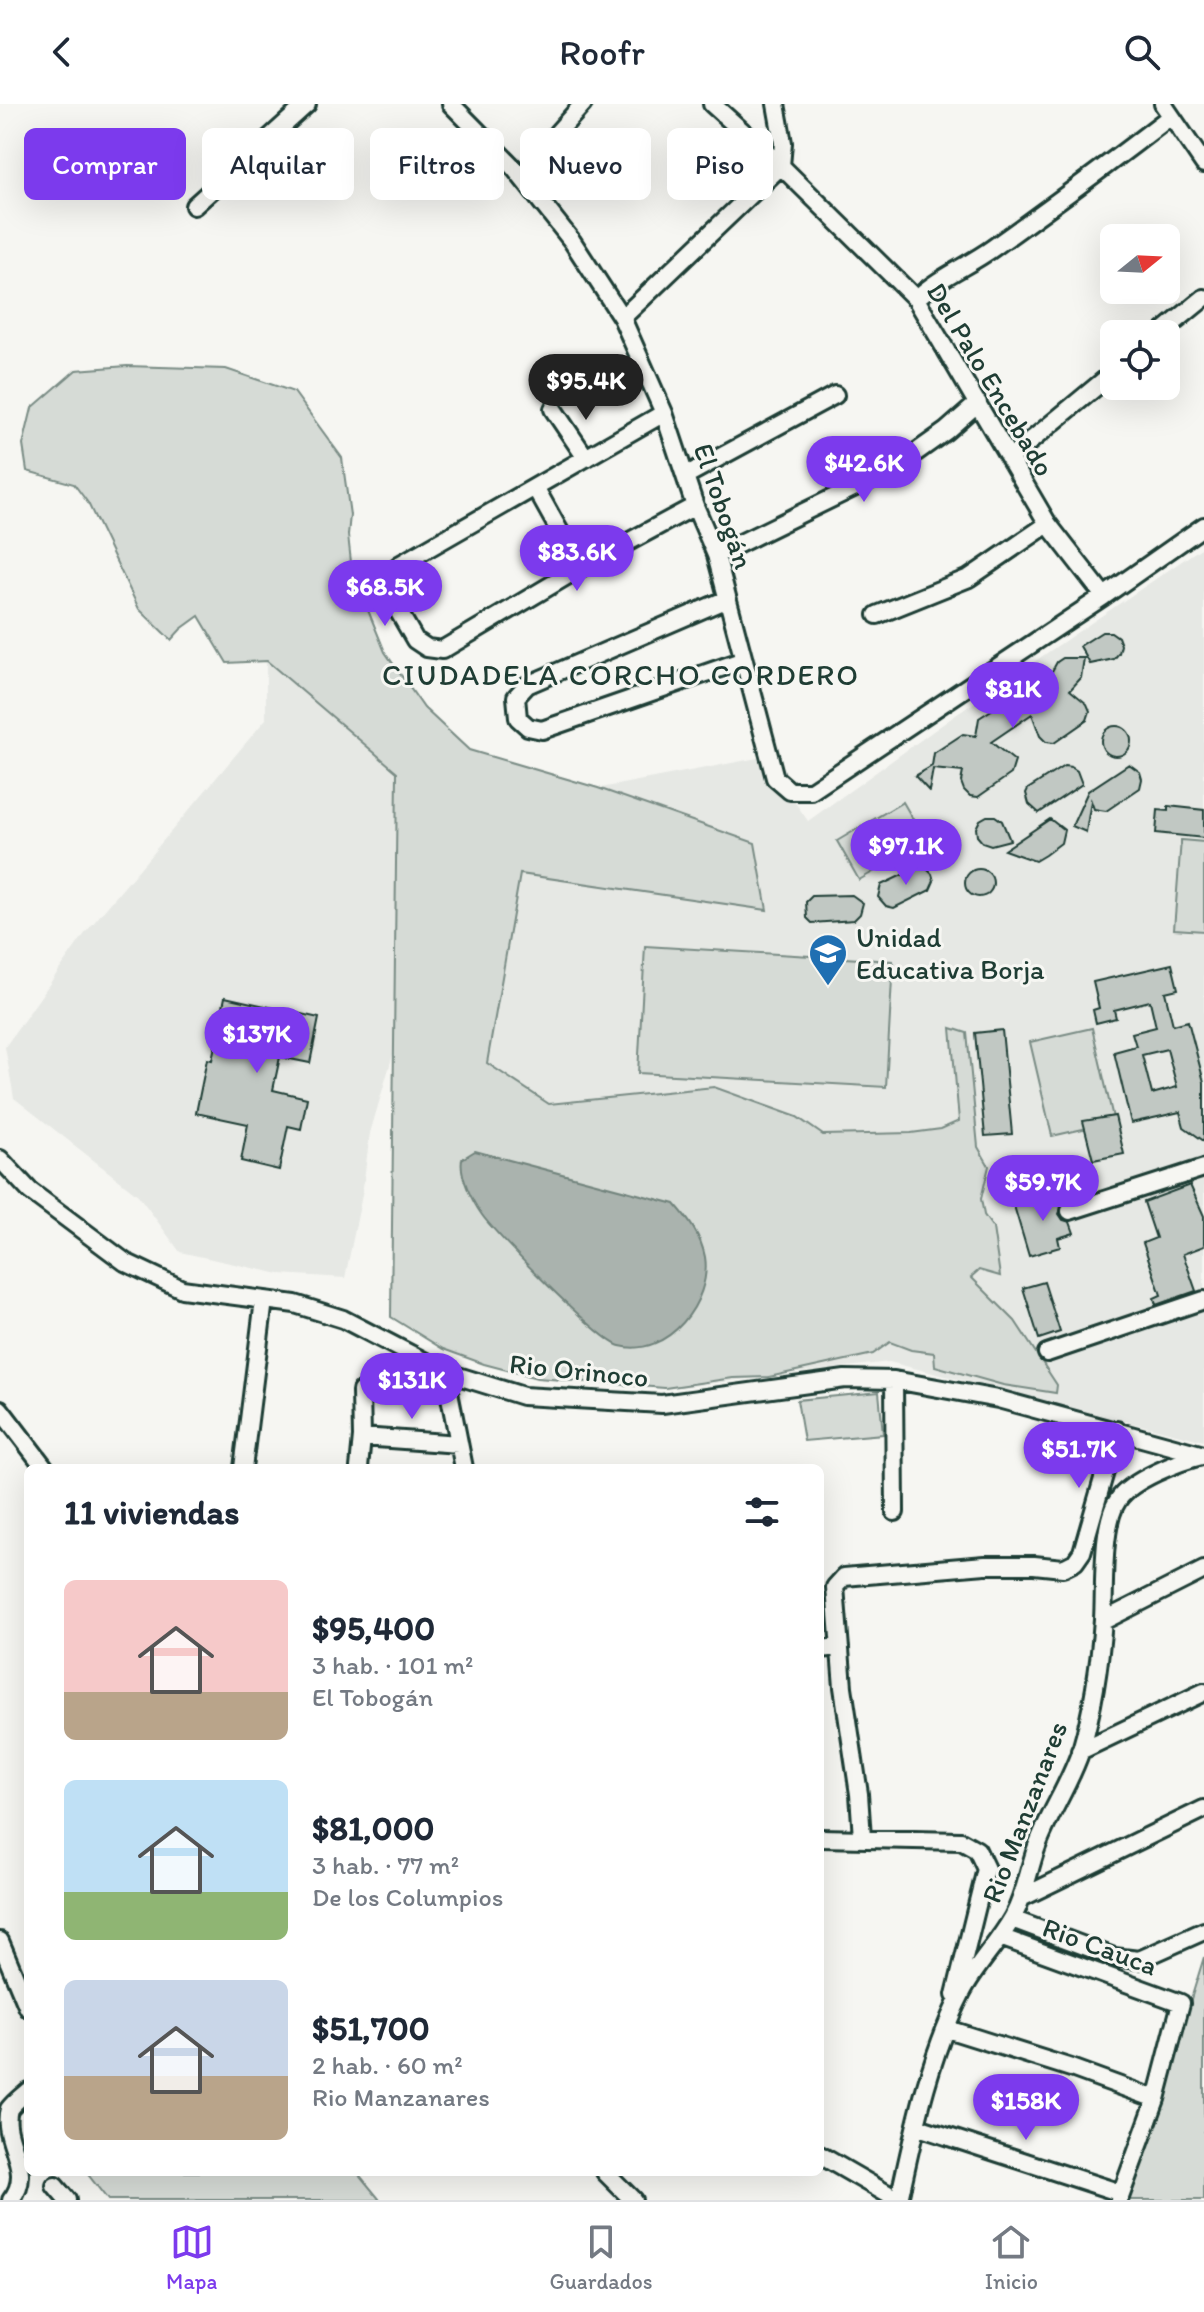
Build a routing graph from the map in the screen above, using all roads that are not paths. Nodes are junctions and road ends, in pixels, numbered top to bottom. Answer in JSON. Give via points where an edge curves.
{"nodes":[{"id":1,"x":307,"y":104,"type":"edge"},
{"id":2,"x":451,"y":104,"type":"edge"},
{"id":3,"x":583,"y":104,"type":"edge"},
{"id":4,"x":712,"y":104,"type":"edge"},
{"id":5,"x":776,"y":104,"type":"edge"},
{"id":6,"x":1167,"y":110,"type":"edge"},
{"id":7,"x":561,"y":128,"type":"edge"},
{"id":8,"x":1204,"y":164,"type":"edge"},
{"id":9,"x":781,"y":166,"type":"junction"},
{"id":10,"x":194,"y":206,"type":"dead end"},
{"id":11,"x":1204,"y":298,"type":"edge"},
{"id":12,"x":916,"y":299,"type":"junction"},
{"id":13,"x":622,"y":318,"type":"junction"},
{"id":14,"x":1177,"y":320,"type":"edge"},
{"id":15,"x":1100,"y":384,"type":"edge"},
{"id":16,"x":835,"y":395,"type":"dead end"},
{"id":17,"x":978,"y":403,"type":"junction"},
{"id":18,"x":553,"y":409,"type":"dead end"},
{"id":19,"x":664,"y":413,"type":"junction"},
{"id":20,"x":586,"y":458,"type":"junction"},
{"id":21,"x":1010,"y":458,"type":"junction"},
{"id":22,"x":685,"y":476,"type":"junction"},
{"id":23,"x":535,"y":487,"type":"junction"},
{"id":24,"x":695,"y":506,"type":"junction"},
{"id":25,"x":1048,"y":524,"type":"junction"},
{"id":26,"x":1204,"y":526,"type":"edge"},
{"id":27,"x":716,"y":555,"type":"junction"},
{"id":28,"x":580,"y":568,"type":"junction"},
{"id":29,"x":1104,"y":596,"type":"junction"},
{"id":30,"x":727,"y":599,"type":"junction"},
{"id":31,"x":877,"y":615,"type":"dead end"},
{"id":32,"x":744,"y":660,"type":"junction"},
{"id":33,"x":0,"y":1159,"type":"edge"},
{"id":34,"x":1204,"y":1168,"type":"edge"},
{"id":35,"x":1070,"y":1211,"type":"dead end"},
{"id":36,"x":264,"y":1300,"type":"junction"},
{"id":37,"x":1204,"y":1300,"type":"edge"},
{"id":38,"x":1047,"y":1353,"type":"dead end"},
{"id":39,"x":445,"y":1372,"type":"junction"},
{"id":40,"x":894,"y":1380,"type":"junction"},
{"id":41,"x":361,"y":1391,"type":"dead end"},
{"id":42,"x":0,"y":1409,"type":"edge"},
{"id":43,"x":1117,"y":1430,"type":"junction"},
{"id":44,"x":362,"y":1437,"type":"junction"},
{"id":45,"x":459,"y":1444,"type":"junction"},
{"id":46,"x":1204,"y":1455,"type":"edge"},
{"id":47,"x":42,"y":1464,"type":"edge"},
{"id":48,"x":244,"y":1464,"type":"edge"},
{"id":49,"x":359,"y":1464,"type":"edge"},
{"id":50,"x":463,"y":1464,"type":"edge"},
{"id":51,"x":895,"y":1512,"type":"dead end"},
{"id":52,"x":1204,"y":1570,"type":"edge"},
{"id":53,"x":1103,"y":1621,"type":"junction"},
{"id":54,"x":840,"y":1647,"type":"junction"},
{"id":55,"x":824,"y":1649,"type":"edge"},
{"id":56,"x":1204,"y":1692,"type":"edge"},
{"id":57,"x":1080,"y":1751,"type":"junction"},
{"id":58,"x":1204,"y":1809,"type":"edge"},
{"id":59,"x":824,"y":1838,"type":"edge"},
{"id":60,"x":862,"y":1838,"type":"junction"},
{"id":61,"x":1023,"y":1897,"type":"junction"},
{"id":62,"x":1012,"y":1919,"type":"junction"},
{"id":63,"x":1204,"y":1931,"type":"edge"},
{"id":64,"x":1000,"y":1937,"type":"junction"},
{"id":65,"x":0,"y":1941,"type":"edge"},
{"id":66,"x":24,"y":1998,"type":"edge"},
{"id":67,"x":947,"y":2029,"type":"junction"},
{"id":68,"x":24,"y":2095,"type":"edge"},
{"id":69,"x":1156,"y":2099,"type":"junction"},
{"id":70,"x":918,"y":2127,"type":"junction"},
{"id":71,"x":824,"y":2157,"type":"edge"},
{"id":72,"x":609,"y":2176,"type":"edge"},
{"id":73,"x":55,"y":2186,"type":"dead end"},
{"id":74,"x":1120,"y":2197,"type":"edge"},
{"id":75,"x":11,"y":2200,"type":"edge"},
{"id":76,"x":67,"y":2200,"type":"edge"},
{"id":77,"x":633,"y":2200,"type":"edge"},
{"id":78,"x":898,"y":2200,"type":"edge"}],
"edges":[{"from":1,"to":10,"type":"street"},
{"from":2,"to":13,"type":"street","name":"El Tobogán","via":[[515,169],[572,241]]},
{"from":3,"to":7,"type":"street"},
{"from":4,"to":9,"type":"street","name":"Del Palo Encebado"},
{"from":5,"to":9,"type":"street"},
{"from":6,"to":8,"type":"street"},
{"from":6,"to":12,"type":"street","via":[[1092,177]]},
{"from":9,"to":12,"type":"street","name":"Del Palo Encebado"},
{"from":9,"to":13,"type":"street"},
{"from":11,"to":14,"type":"street"},
{"from":12,"to":17,"type":"street","name":"Del Palo Encebado"},
{"from":13,"to":19,"type":"street","name":"El Tobogán"},
{"from":15,"to":21,"type":"street"},
{"from":16,"to":22,"type":"street"},
{"from":17,"to":21,"type":"street","name":"Del Palo Encebado"},
{"from":17,"to":27,"type":"street","via":[[894,468]]},
{"from":18,"to":20,"type":"street"},
{"from":19,"to":20,"type":"street"},
{"from":19,"to":22,"type":"street","name":"El Tobogán"},
{"from":20,"to":23,"type":"street"},
{"from":21,"to":25,"type":"street","name":"Del Palo Encebado"},
{"from":22,"to":24,"type":"street","name":"El Tobogán"},
{"from":23,"to":28,"type":"street"},
{"from":23,"to":28,"type":"street","via":[[399,565],[392,600],[415,640],[442,650]]},
{"from":24,"to":27,"type":"street","name":"El Tobogán"},
{"from":24,"to":28,"type":"street"},
{"from":25,"to":29,"type":"street","name":"Del Palo Encebado"},
{"from":25,"to":31,"type":"street","via":[[969,578]]},
{"from":26,"to":29,"type":"street"},
{"from":27,"to":30,"type":"street","name":"El Tobogán"},
{"from":29,"to":32,"type":"street","name":"El Tobogán","via":[[811,791],[790,791],[775,778]]},
{"from":30,"to":32,"type":"street","name":"El Tobogán"},
{"from":30,"to":32,"type":"street","via":[[527,685],[516,697],[518,718],[542,730]]},
{"from":33,"to":36,"type":"street","name":"Rio Orinoco","via":[[30,1191],[125,1262],[182,1289]]},
{"from":34,"to":35,"type":"street"},
{"from":36,"to":39,"type":"street","name":"Rio Orinoco","via":[[343,1319]]},
{"from":36,"to":48,"type":"street"},
{"from":37,"to":38,"type":"street"},
{"from":39,"to":40,"type":"street","name":"Rio Orinoco","via":[[523,1396],[662,1404],[845,1379]]},
{"from":39,"to":45,"type":"street"},
{"from":40,"to":43,"type":"street","name":"Rio Orinoco","via":[[998,1399]]},
{"from":40,"to":51,"type":"street"},
{"from":41,"to":44,"type":"street"},
{"from":42,"to":47,"type":"street"},
{"from":43,"to":46,"type":"street","name":"Rio Orinoco"},
{"from":43,"to":54,"type":"street","via":[[1075,1562],[1063,1568],[985,1565],[844,1577],[835,1587]]},
{"from":44,"to":45,"type":"street"},
{"from":44,"to":49,"type":"street"},
{"from":45,"to":50,"type":"street"},
{"from":46,"to":53,"type":"street","name":"Rio Manzanares","via":[[1165,1469],[1118,1499],[1104,1553]]},
{"from":52,"to":53,"type":"street"},
{"from":53,"to":57,"type":"street","name":"Rio Manzanares"},
{"from":54,"to":55,"type":"street"},
{"from":54,"to":60,"type":"street"},
{"from":56,"to":57,"type":"street"},
{"from":57,"to":61,"type":"street","name":"Rio Manzanares","via":[[1036,1848]]},
{"from":58,"to":61,"type":"street"},
{"from":59,"to":60,"type":"street"},
{"from":60,"to":67,"type":"street","via":[[961,1841],[977,1850],[986,1869]]},
{"from":61,"to":62,"type":"street","name":"Rio Manzanares"},
{"from":62,"to":63,"type":"street","via":[[1114,1957],[1139,1960]]},
{"from":62,"to":64,"type":"street","name":"Rio Manzanares"},
{"from":64,"to":67,"type":"street","name":"Rio Manzanares","via":[[973,1973]]},
{"from":64,"to":69,"type":"street","name":"Rio Cauca","via":[[1181,2003]]},
{"from":65,"to":66,"type":"street"},
{"from":67,"to":69,"type":"street"},
{"from":67,"to":70,"type":"street","name":"Rio Manzanares"},
{"from":68,"to":75,"type":"street","via":[[8,2111],[3,2129],[20,2179]]},
{"from":69,"to":74,"type":"street"},
{"from":70,"to":74,"type":"street"},
{"from":70,"to":78,"type":"street","name":"Rio Manzanares"},
{"from":71,"to":78,"type":"street"},
{"from":72,"to":77,"type":"street"},
{"from":73,"to":76,"type":"street"}]}
